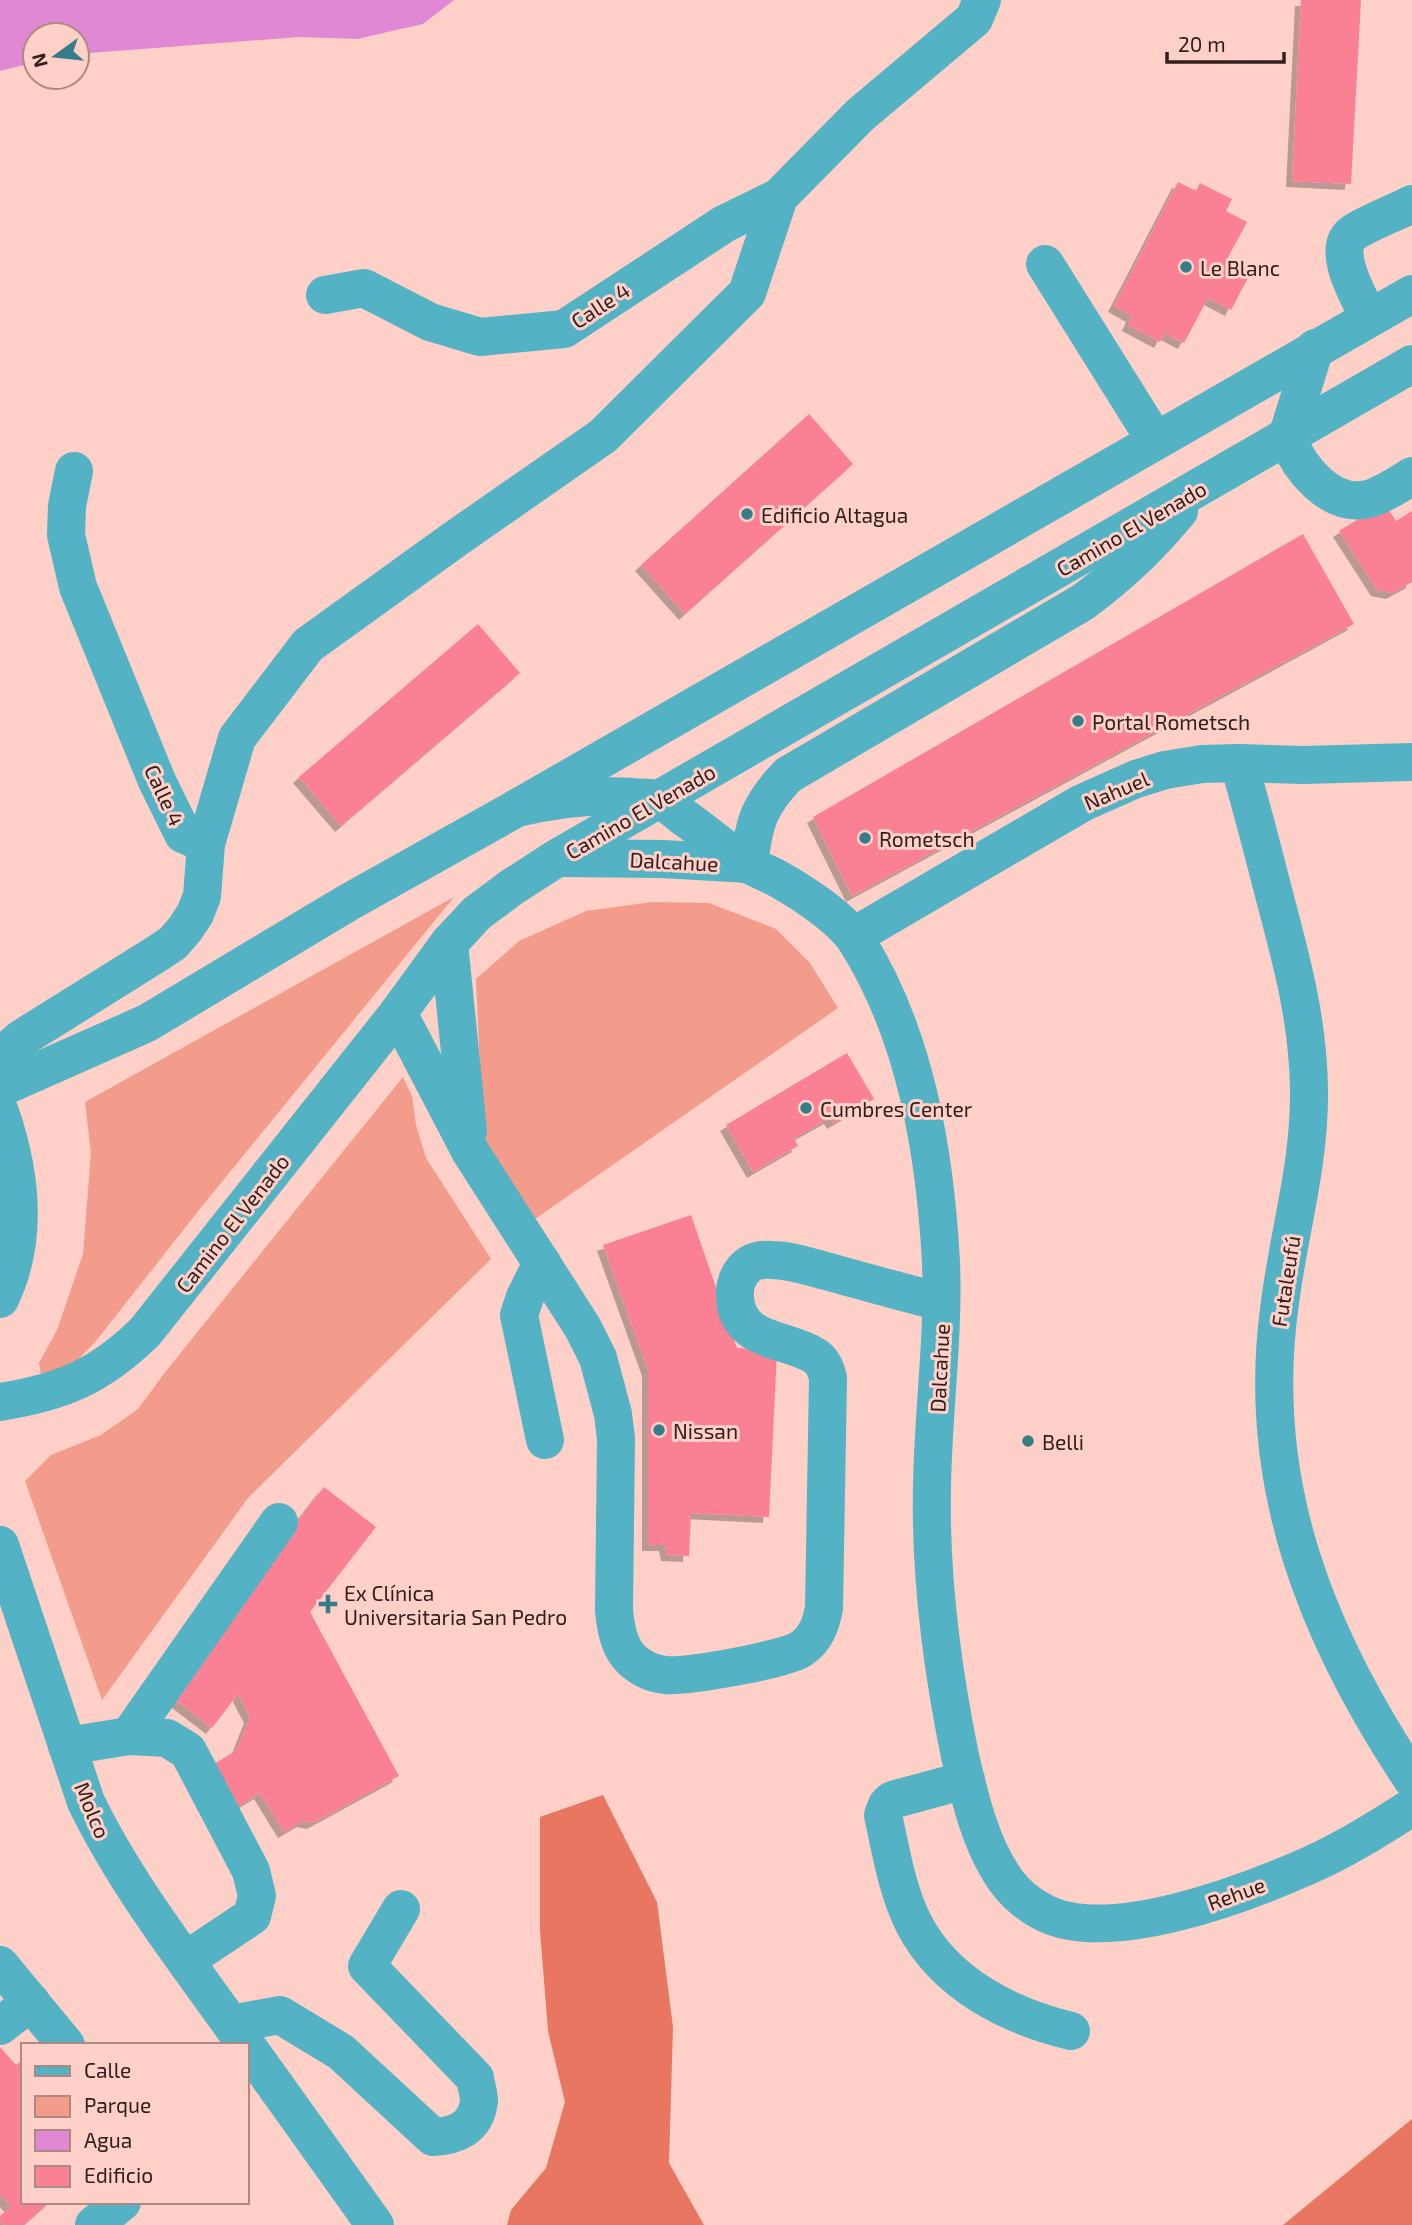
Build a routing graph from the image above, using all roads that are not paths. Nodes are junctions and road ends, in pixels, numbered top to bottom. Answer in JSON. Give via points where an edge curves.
{"nodes":[{"id":1,"x":982,"y":0,"type":"edge"},
{"id":2,"x":779,"y":197,"type":"junction"},
{"id":3,"x":1412,"y":204,"type":"edge"},
{"id":4,"x":1045,"y":264,"type":"dead end"},
{"id":5,"x":1412,"y":294,"type":"edge"},
{"id":6,"x":325,"y":295,"type":"dead end"},
{"id":7,"x":1369,"y":318,"type":"junction"},
{"id":8,"x":1315,"y":348,"type":"junction"},
{"id":9,"x":1412,"y":364,"type":"edge"},
{"id":10,"x":1287,"y":437,"type":"junction"},
{"id":11,"x":1155,"y":440,"type":"junction"},
{"id":12,"x":74,"y":471,"type":"dead end"},
{"id":13,"x":1412,"y":476,"type":"edge"},
{"id":14,"x":1196,"y":491,"type":"junction"},
{"id":15,"x":1412,"y":762,"type":"edge"},
{"id":16,"x":1239,"y":763,"type":"junction"},
{"id":17,"x":660,"y":800,"type":"junction"},
{"id":18,"x":517,"y":808,"type":"junction"},
{"id":19,"x":206,"y":844,"type":"junction"},
{"id":20,"x":557,"y":858,"type":"junction"},
{"id":21,"x":749,"y":864,"type":"junction"},
{"id":22,"x":854,"y":936,"type":"junction"},
{"id":23,"x":449,"y":943,"type":"junction"},
{"id":24,"x":398,"y":1013,"type":"junction"},
{"id":25,"x":0,"y":1062,"type":"edge"},
{"id":26,"x":0,"y":1088,"type":"edge"},
{"id":27,"x":0,"y":1112,"type":"edge"},
{"id":28,"x":470,"y":1151,"type":"junction"},
{"id":29,"x":542,"y":1263,"type":"junction"},
{"id":30,"x":0,"y":1300,"type":"edge"},
{"id":31,"x":942,"y":1302,"type":"junction"},
{"id":32,"x":0,"y":1402,"type":"edge"},
{"id":33,"x":545,"y":1440,"type":"dead end"},
{"id":34,"x":279,"y":1522,"type":"dead end"},
{"id":35,"x":0,"y":1545,"type":"edge"},
{"id":36,"x":129,"y":1737,"type":"junction"},
{"id":37,"x":67,"y":1746,"type":"junction"},
{"id":38,"x":1412,"y":1779,"type":"edge"},
{"id":39,"x":965,"y":1780,"type":"junction"},
{"id":40,"x":1412,"y":1807,"type":"edge"},
{"id":41,"x":401,"y":1909,"type":"dead end"},
{"id":42,"x":1045,"y":1914,"type":"joint"},
{"id":43,"x":186,"y":1960,"type":"junction"},
{"id":44,"x":0,"y":1965,"type":"edge"},
{"id":45,"x":31,"y":2002,"type":"junction"},
{"id":46,"x":0,"y":2026,"type":"edge"},
{"id":47,"x":1071,"y":2031,"type":"dead end"},
{"id":48,"x":241,"y":2038,"type":"edge"},
{"id":49,"x":64,"y":2043,"type":"edge"},
{"id":50,"x":248,"y":2048,"type":"edge"},
{"id":51,"x":120,"y":2204,"type":"edge"},
{"id":52,"x":94,"y":2225,"type":"edge"},
{"id":53,"x":374,"y":2225,"type":"edge"}],
"edges":[{"from":1,"to":2,"type":"street","via":[[974,19],[860,115]]},
{"from":2,"to":6,"type":"street","name":"Calle 4","via":[[724,224],[564,329],[480,337],[430,322],[364,288]]},
{"from":2,"to":19,"type":"street","via":[[747,293],[603,436],[308,646],[237,738]]},
{"from":3,"to":7,"type":"street","via":[[1351,234],[1343,248]]},
{"from":4,"to":11,"type":"street"},
{"from":5,"to":7,"type":"street"},
{"from":7,"to":8,"type":"street"},
{"from":8,"to":10,"type":"street"},
{"from":8,"to":11,"type":"street"},
{"from":9,"to":10,"type":"street","name":"Camino El Venado"},
{"from":10,"to":13,"type":"street","via":[[1320,487],[1344,499],[1367,499]]},
{"from":10,"to":14,"type":"street","name":"Camino El Venado"},
{"from":11,"to":18,"type":"street"},
{"from":12,"to":19,"type":"street","name":"Calle 4","via":[[66,535],[78,587],[183,834]]},
{"from":14,"to":17,"type":"street","name":"Camino El Venado"},
{"from":14,"to":21,"type":"street","via":[[1146,550],[1083,602],[788,775],[754,825]]},
{"from":15,"to":16,"type":"street","name":"Nahuel"},
{"from":16,"to":22,"type":"street","name":"Nahuel","via":[[1165,770],[1109,790]]},
{"from":16,"to":38,"type":"street","name":"Futaleufú","via":[[1299,988],[1309,1090],[1304,1174],[1279,1310],[1275,1360],[1279,1462],[1303,1567],[1330,1634],[1358,1691]]},
{"from":17,"to":18,"type":"street","via":[[580,797]]},
{"from":17,"to":20,"type":"street","name":"Camino El Venado"},
{"from":17,"to":21,"type":"street","name":"Dalcahue"},
{"from":18,"to":26,"type":"street","via":[[147,1023]]},
{"from":19,"to":25,"type":"street","name":"Calle 4","via":[[202,897],[173,943],[22,1038]]},
{"from":20,"to":21,"type":"street","name":"Dalcahue"},
{"from":20,"to":23,"type":"street","name":"Camino El Venado","via":[[477,913]]},
{"from":21,"to":22,"type":"street","name":"Dalcahue","via":[[782,880]]},
{"from":22,"to":31,"type":"street","name":"Dalcahue","via":[[883,988],[920,1102],[936,1207]]},
{"from":23,"to":24,"type":"street","name":"Camino El Venado"},
{"from":23,"to":28,"type":"street"},
{"from":24,"to":28,"type":"street"},
{"from":24,"to":32,"type":"street","name":"Camino El Venado","via":[[128,1349],[65,1387]]},
{"from":27,"to":30,"type":"street","via":[[10,1142],[20,1210],[12,1266]]},
{"from":28,"to":29,"type":"street"},
{"from":29,"to":31,"type":"street","via":[[583,1328],[613,1414],[618,1637],[640,1667],[668,1675],[764,1662],[801,1649],[814,1638],[824,1608],[828,1378],[815,1356],[768,1339],[744,1322],[735,1297],[739,1276],[759,1260],[792,1262]]},
{"from":29,"to":33,"type":"street","via":[[519,1315]]},
{"from":31,"to":39,"type":"street","name":"Dalcahue","via":[[932,1538],[940,1640]]},
{"from":34,"to":36,"type":"street"},
{"from":35,"to":37,"type":"street","name":"Molco"},
{"from":36,"to":37,"type":"street"},
{"from":36,"to":43,"type":"street","via":[[167,1738],[188,1751],[251,1871],[257,1896],[252,1916]]},
{"from":37,"to":43,"type":"street","name":"Molco","via":[[106,1842]]},
{"from":39,"to":42,"type":"street","name":"Dalcahue","via":[[996,1864],[1009,1885]]},
{"from":39,"to":47,"type":"street","via":[[892,1800],[885,1809],[891,1855],[907,1908],[926,1942],[972,1989],[1025,2018]]},
{"from":40,"to":42,"type":"street","name":"Rehue","via":[[1311,1865],[1200,1906],[1125,1922],[1067,1922]]},
{"from":41,"to":48,"type":"street","via":[[367,1966],[475,2078],[479,2101],[470,2124],[453,2136],[433,2137],[341,2052],[280,2015]]},
{"from":43,"to":48,"type":"street","name":"Molco"},
{"from":44,"to":45,"type":"street"},
{"from":45,"to":46,"type":"street"},
{"from":45,"to":49,"type":"street"},
{"from":50,"to":53,"type":"street","name":"Molco"},
{"from":51,"to":52,"type":"street"}]}
